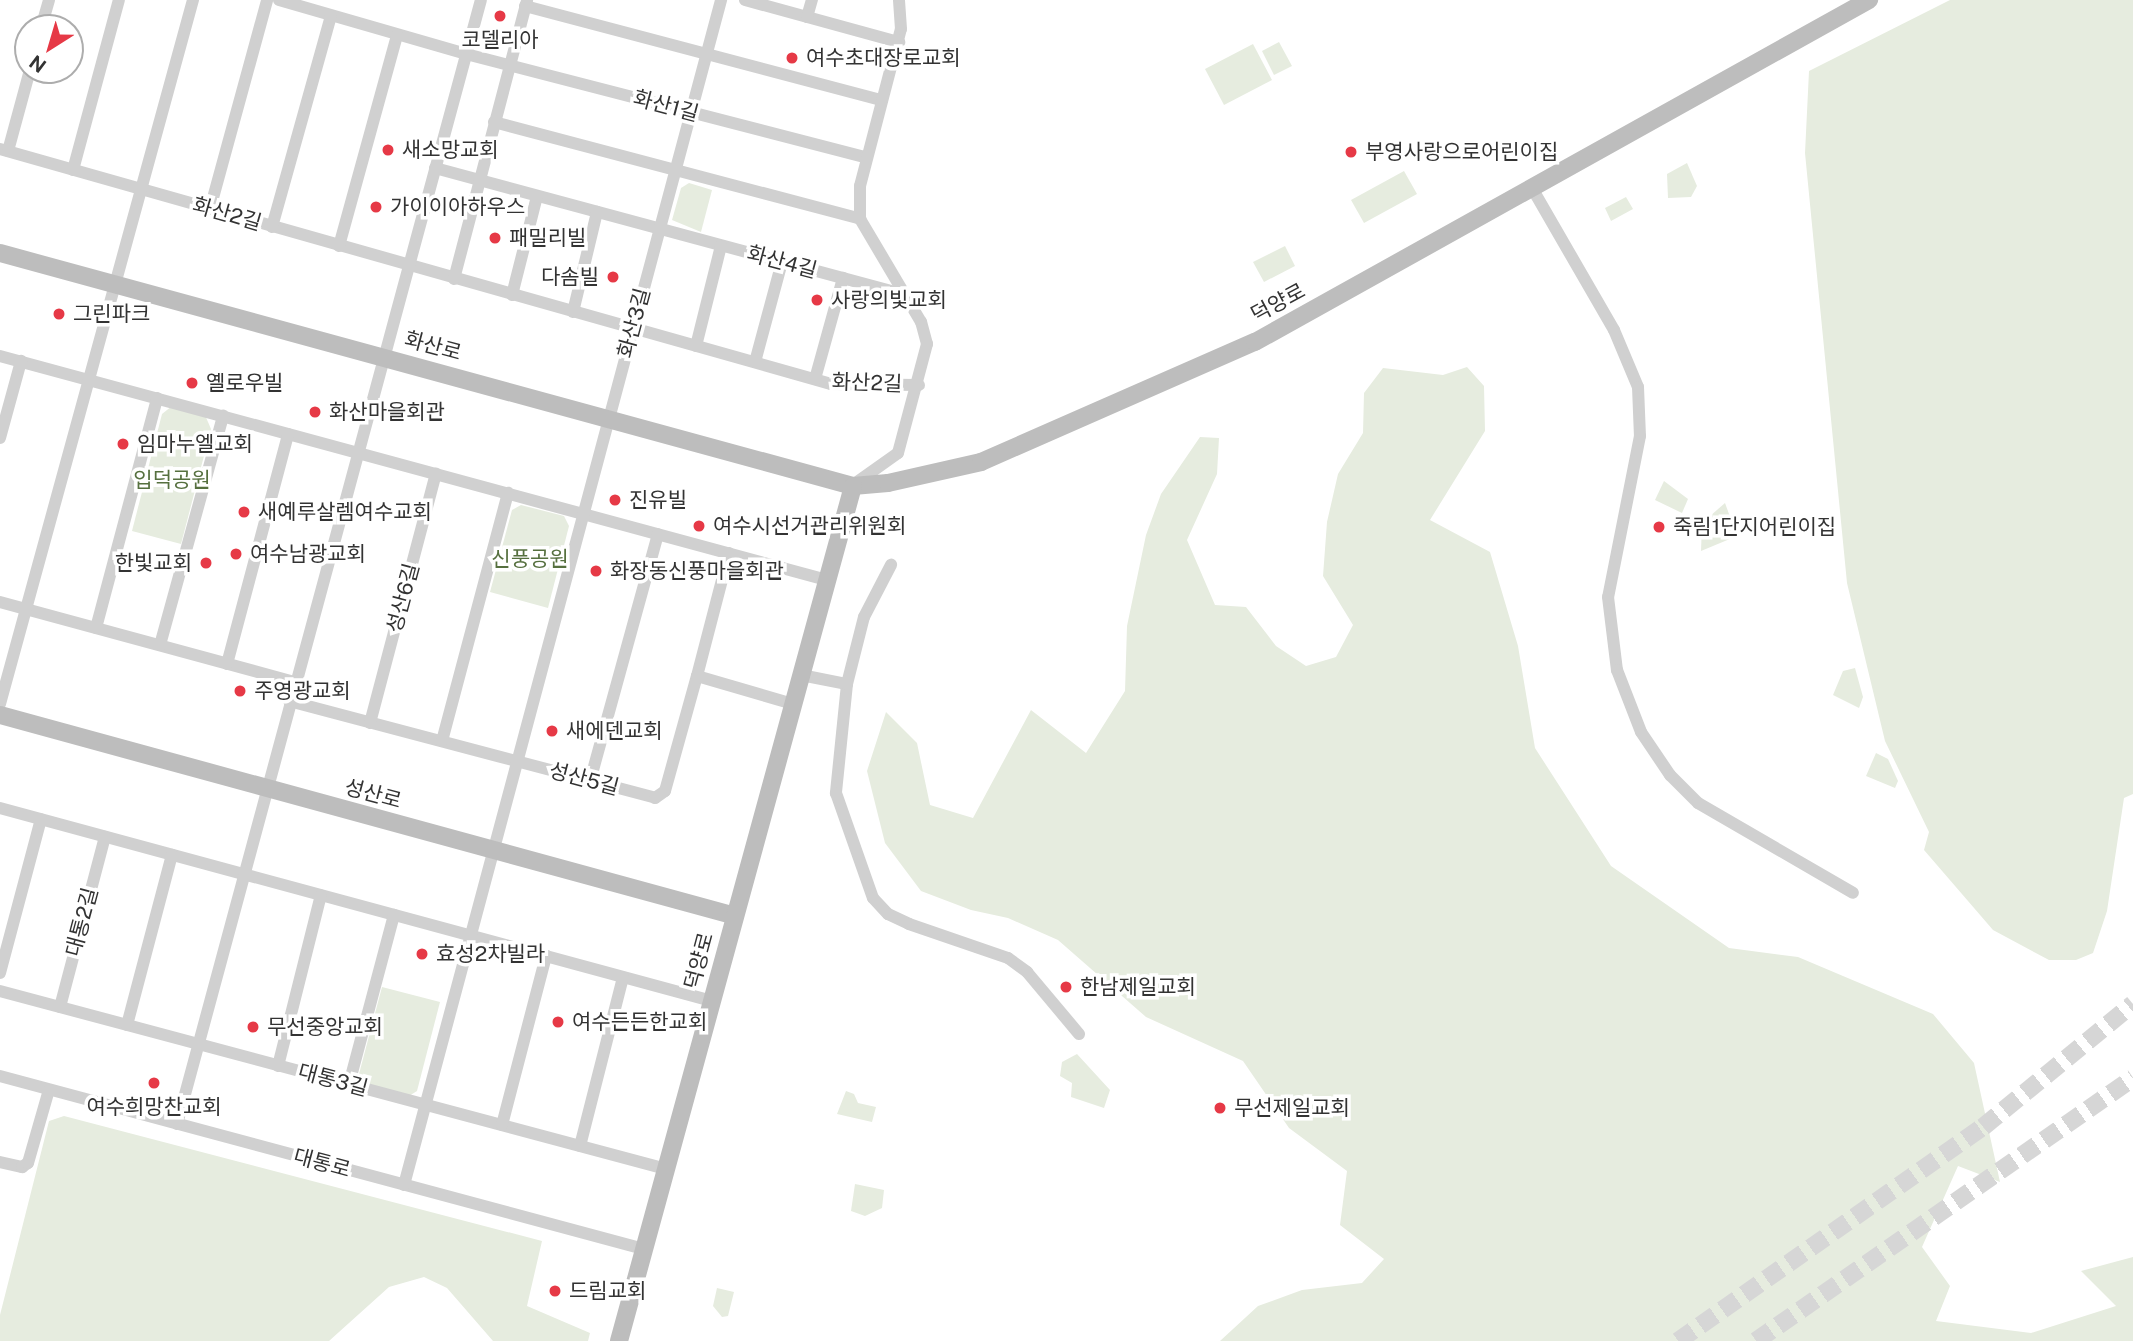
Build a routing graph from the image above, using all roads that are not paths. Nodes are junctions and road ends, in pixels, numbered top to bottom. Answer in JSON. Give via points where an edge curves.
{"nodes":[{"id":1,"x":118,"y":0,"type":"edge"},
{"id":2,"x":193,"y":0,"type":"edge"},
{"id":3,"x":267,"y":0,"type":"edge"},
{"id":4,"x":279,"y":0,"type":"edge"},
{"id":5,"x":481,"y":0,"type":"edge"},
{"id":6,"x":720,"y":0,"type":"edge"},
{"id":7,"x":745,"y":0,"type":"edge"},
{"id":8,"x":812,"y":0,"type":"edge"},
{"id":9,"x":899,"y":0,"type":"edge"},
{"id":10,"x":1869,"y":0,"type":"edge"},
{"id":11,"x":526,"y":3,"type":"edge"},
{"id":12,"x":331,"y":16,"type":"junction"},
{"id":13,"x":807,"y":17,"type":"junction"},
{"id":14,"x":397,"y":35,"type":"junction"},
{"id":15,"x":899,"y":42,"type":"junction"},
{"id":16,"x":466,"y":54,"type":"junction"},
{"id":17,"x":706,"y":54,"type":"junction"},
{"id":18,"x":509,"y":65,"type":"junction"},
{"id":19,"x":25,"y":84,"type":"edge"},
{"id":20,"x":882,"y":100,"type":"junction"},
{"id":21,"x":690,"y":112,"type":"junction"},
{"id":22,"x":494,"y":122,"type":"junction"},
{"id":23,"x":4,"y":150,"type":"edge"},
{"id":24,"x":867,"y":158,"type":"junction"},
{"id":25,"x":435,"y":168,"type":"junction"},
{"id":26,"x":73,"y":170,"type":"junction"},
{"id":27,"x":675,"y":171,"type":"junction"},
{"id":28,"x":479,"y":180,"type":"junction"},
{"id":29,"x":1532,"y":188,"type":"junction"},
{"id":30,"x":141,"y":190,"type":"junction"},
{"id":31,"x":537,"y":196,"type":"junction"},
{"id":32,"x":209,"y":209,"type":"junction"},
{"id":33,"x":597,"y":212,"type":"junction"},
{"id":34,"x":860,"y":219,"type":"junction"},
{"id":35,"x":272,"y":227,"type":"junction"},
{"id":36,"x":659,"y":229,"type":"junction"},
{"id":37,"x":339,"y":246,"type":"junction"},
{"id":38,"x":721,"y":246,"type":"junction"},
{"id":39,"x":0,"y":253,"type":"edge"},
{"id":40,"x":782,"y":262,"type":"junction"},
{"id":41,"x":408,"y":266,"type":"junction"},
{"id":42,"x":844,"y":278,"type":"junction"},
{"id":43,"x":454,"y":279,"type":"junction"},
{"id":44,"x":115,"y":285,"type":"junction"},
{"id":45,"x":512,"y":295,"type":"junction"},
{"id":46,"x":906,"y":295,"type":"junction"},
{"id":47,"x":573,"y":312,"type":"junction"},
{"id":48,"x":632,"y":328,"type":"junction"},
{"id":49,"x":696,"y":346,"type":"junction"},
{"id":50,"x":0,"y":356,"type":"edge"},
{"id":51,"x":385,"y":356,"type":"junction"},
{"id":52,"x":21,"y":361,"type":"junction"},
{"id":53,"x":755,"y":362,"type":"junction"},
{"id":54,"x":815,"y":379,"type":"junction"},
{"id":55,"x":90,"y":380,"type":"junction"},
{"id":56,"x":919,"y":385,"type":"junction"},
{"id":57,"x":157,"y":398,"type":"junction"},
{"id":58,"x":223,"y":416,"type":"junction"},
{"id":59,"x":609,"y":418,"type":"junction"},
{"id":60,"x":288,"y":434,"type":"junction"},
{"id":61,"x":0,"y":439,"type":"edge"},
{"id":62,"x":358,"y":453,"type":"junction"},
{"id":63,"x":436,"y":474,"type":"junction"},
{"id":64,"x":853,"y":486,"type":"junction"},
{"id":65,"x":508,"y":494,"type":"junction"},
{"id":66,"x":583,"y":514,"type":"junction"},
{"id":67,"x":657,"y":534,"type":"junction"},
{"id":68,"x":729,"y":553,"type":"junction"},
{"id":69,"x":891,"y":565,"type":"dead end"},
{"id":70,"x":827,"y":580,"type":"junction"},
{"id":71,"x":0,"y":601,"type":"edge"},
{"id":72,"x":26,"y":609,"type":"junction"},
{"id":73,"x":96,"y":628,"type":"junction"},
{"id":74,"x":160,"y":645,"type":"junction"},
{"id":75,"x":227,"y":664,"type":"junction"},
{"id":76,"x":801,"y":675,"type":"junction"},
{"id":77,"x":697,"y":676,"type":"junction"},
{"id":78,"x":294,"y":682,"type":"junction"},
{"id":79,"x":847,"y":684,"type":"junction"},
{"id":80,"x":289,"y":701,"type":"junction"},
{"id":81,"x":0,"y":704,"type":"edge"},
{"id":82,"x":793,"y":705,"type":"junction"},
{"id":83,"x":0,"y":715,"type":"edge"},
{"id":84,"x":370,"y":723,"type":"junction"},
{"id":85,"x":442,"y":741,"type":"junction"},
{"id":86,"x":515,"y":761,"type":"junction"},
{"id":87,"x":590,"y":781,"type":"junction"},
{"id":88,"x":267,"y":788,"type":"junction"},
{"id":89,"x":0,"y":808,"type":"edge"},
{"id":90,"x":41,"y":819,"type":"junction"},
{"id":91,"x":105,"y":836,"type":"junction"},
{"id":92,"x":492,"y":850,"type":"junction"},
{"id":93,"x":172,"y":855,"type":"junction"},
{"id":94,"x":245,"y":874,"type":"junction"},
{"id":95,"x":1853,"y":893,"type":"dead end"},
{"id":96,"x":321,"y":895,"type":"junction"},
{"id":97,"x":394,"y":915,"type":"junction"},
{"id":98,"x":735,"y":916,"type":"junction"},
{"id":99,"x":469,"y":935,"type":"junction"},
{"id":100,"x":546,"y":956,"type":"junction"},
{"id":101,"x":0,"y":973,"type":"edge"},
{"id":102,"x":623,"y":977,"type":"junction"},
{"id":103,"x":0,"y":991,"type":"edge"},
{"id":104,"x":712,"y":1001,"type":"junction"},
{"id":105,"x":60,"y":1007,"type":"junction"},
{"id":106,"x":127,"y":1025,"type":"junction"},
{"id":107,"x":1079,"y":1034,"type":"dead end"},
{"id":108,"x":197,"y":1044,"type":"junction"},
{"id":109,"x":278,"y":1066,"type":"junction"},
{"id":110,"x":0,"y":1076,"type":"edge"},
{"id":111,"x":349,"y":1084,"type":"junction"},
{"id":112,"x":49,"y":1090,"type":"junction"},
{"id":113,"x":422,"y":1104,"type":"junction"},
{"id":114,"x":177,"y":1124,"type":"junction"},
{"id":115,"x":502,"y":1125,"type":"junction"},
{"id":116,"x":580,"y":1146,"type":"junction"},
{"id":117,"x":0,"y":1162,"type":"edge"},
{"id":118,"x":666,"y":1169,"type":"junction"},
{"id":119,"x":404,"y":1185,"type":"junction"},
{"id":120,"x":644,"y":1249,"type":"junction"},
{"id":121,"x":619,"y":1341,"type":"edge"}],
"edges":[{"from":1,"to":26,"type":"street"},
{"from":2,"to":30,"type":"street"},
{"from":3,"to":32,"type":"street"},
{"from":4,"to":12,"type":"street","name":"화산1길"},
{"from":5,"to":16,"type":"street"},
{"from":6,"to":17,"type":"street","name":"화산3길"},
{"from":7,"to":13,"type":"street"},
{"from":8,"to":13,"type":"street"},
{"from":9,"to":15,"type":"street"},
{"from":10,"to":29,"type":"street","name":"덕양로"},
{"from":11,"to":17,"type":"street"},
{"from":11,"to":18,"type":"street"},
{"from":12,"to":14,"type":"street","name":"화산1길"},
{"from":12,"to":35,"type":"street"},
{"from":13,"to":15,"type":"street"},
{"from":14,"to":16,"type":"street","name":"화산1길"},
{"from":14,"to":37,"type":"street"},
{"from":15,"to":20,"type":"street"},
{"from":16,"to":18,"type":"street","name":"화산1길"},
{"from":16,"to":25,"type":"street"},
{"from":17,"to":20,"type":"street"},
{"from":17,"to":21,"type":"street","name":"화산3길"},
{"from":18,"to":21,"type":"street","name":"화산1길"},
{"from":18,"to":22,"type":"street"},
{"from":19,"to":23,"type":"street"},
{"from":20,"to":24,"type":"street"},
{"from":21,"to":24,"type":"street","name":"화산1길"},
{"from":21,"to":27,"type":"street","name":"화산3길"},
{"from":22,"to":27,"type":"street"},
{"from":22,"to":28,"type":"street"},
{"from":23,"to":26,"type":"street","name":"화산2길"},
{"from":24,"to":34,"type":"street"},
{"from":25,"to":28,"type":"street"},
{"from":25,"to":41,"type":"street"},
{"from":26,"to":30,"type":"street","name":"화산2길"},
{"from":27,"to":34,"type":"street"},
{"from":27,"to":36,"type":"street","name":"화산3길"},
{"from":28,"to":31,"type":"street"},
{"from":28,"to":43,"type":"street"},
{"from":29,"to":64,"type":"street","name":"덕양로","via":[[1255,342],[982,462],[909,480]]},
{"from":29,"to":95,"type":"street","via":[[1614,330],[1638,387],[1640,436],[1608,597],[1617,670],[1641,732],[1670,775],[1698,803]]},
{"from":30,"to":32,"type":"street","name":"화산2길"},
{"from":30,"to":44,"type":"street"},
{"from":31,"to":33,"type":"street"},
{"from":31,"to":45,"type":"street"},
{"from":32,"to":35,"type":"street","name":"화산2길"},
{"from":33,"to":36,"type":"street"},
{"from":33,"to":47,"type":"street"},
{"from":34,"to":46,"type":"street"},
{"from":35,"to":37,"type":"street","name":"화산2길"},
{"from":36,"to":38,"type":"street","name":"화산4길"},
{"from":36,"to":48,"type":"street","name":"화산3길"},
{"from":37,"to":41,"type":"street","name":"화산2길"},
{"from":38,"to":40,"type":"street","name":"화산4길"},
{"from":38,"to":49,"type":"street"},
{"from":39,"to":44,"type":"street","name":"화산로"},
{"from":40,"to":42,"type":"street","name":"화산4길"},
{"from":40,"to":53,"type":"street"},
{"from":41,"to":43,"type":"street","name":"화산2길"},
{"from":41,"to":51,"type":"street"},
{"from":42,"to":46,"type":"street","name":"화산4길"},
{"from":42,"to":54,"type":"street","name":"화산2길"},
{"from":43,"to":45,"type":"street","name":"화산2길"},
{"from":44,"to":51,"type":"street","name":"화산로"},
{"from":44,"to":55,"type":"street"},
{"from":45,"to":47,"type":"street","name":"화산2길"},
{"from":46,"to":56,"type":"street","via":[[927,344]]},
{"from":47,"to":48,"type":"street","name":"화산2길"},
{"from":48,"to":49,"type":"street","name":"화산2길"},
{"from":48,"to":59,"type":"street","name":"화산3길"},
{"from":49,"to":53,"type":"street","name":"화산2길"},
{"from":50,"to":52,"type":"street"},
{"from":51,"to":59,"type":"street","name":"화산로"},
{"from":51,"to":62,"type":"street"},
{"from":52,"to":55,"type":"street"},
{"from":52,"to":61,"type":"street"},
{"from":53,"to":54,"type":"street","name":"화산2길"},
{"from":54,"to":56,"type":"street","name":"화산2길","via":[[846,386]]},
{"from":55,"to":57,"type":"street"},
{"from":55,"to":72,"type":"street"},
{"from":56,"to":64,"type":"street","via":[[898,453]]},
{"from":57,"to":58,"type":"street"},
{"from":57,"to":73,"type":"street"},
{"from":58,"to":60,"type":"street"},
{"from":58,"to":74,"type":"street"},
{"from":59,"to":64,"type":"street","name":"화산로"},
{"from":59,"to":66,"type":"street","name":"화산3길"},
{"from":60,"to":62,"type":"street"},
{"from":60,"to":75,"type":"street"},
{"from":62,"to":63,"type":"street"},
{"from":62,"to":78,"type":"street"},
{"from":63,"to":65,"type":"street"},
{"from":63,"to":84,"type":"street","name":"성산6길"},
{"from":64,"to":70,"type":"street","name":"덕양로"},
{"from":65,"to":66,"type":"street"},
{"from":65,"to":85,"type":"street"},
{"from":66,"to":67,"type":"street"},
{"from":66,"to":86,"type":"street"},
{"from":67,"to":68,"type":"street"},
{"from":67,"to":87,"type":"street"},
{"from":68,"to":70,"type":"street"},
{"from":68,"to":77,"type":"street"},
{"from":69,"to":79,"type":"street","via":[[864,617]]},
{"from":70,"to":76,"type":"street","name":"덕양로"},
{"from":71,"to":72,"type":"street"},
{"from":72,"to":73,"type":"street"},
{"from":72,"to":81,"type":"street"},
{"from":73,"to":74,"type":"street"},
{"from":74,"to":75,"type":"street"},
{"from":75,"to":78,"type":"street"},
{"from":76,"to":79,"type":"street"},
{"from":76,"to":82,"type":"street","name":"덕양로"},
{"from":77,"to":82,"type":"street"},
{"from":77,"to":87,"type":"street","name":"성산5길","via":[[661,797]]},
{"from":78,"to":80,"type":"street"},
{"from":79,"to":107,"type":"street","via":[[836,793],[873,898],[888,914],[909,924],[1008,958],[1027,972]]},
{"from":80,"to":84,"type":"street","name":"성산5길"},
{"from":80,"to":88,"type":"street"},
{"from":82,"to":98,"type":"street","name":"덕양로"},
{"from":83,"to":88,"type":"street","name":"성산로"},
{"from":84,"to":85,"type":"street","name":"성산5길"},
{"from":85,"to":86,"type":"street","name":"성산5길"},
{"from":86,"to":87,"type":"street","name":"성산5길"},
{"from":86,"to":92,"type":"street"},
{"from":88,"to":92,"type":"street","name":"성산로"},
{"from":88,"to":94,"type":"street"},
{"from":89,"to":90,"type":"street"},
{"from":90,"to":91,"type":"street"},
{"from":90,"to":101,"type":"street"},
{"from":91,"to":93,"type":"street"},
{"from":91,"to":105,"type":"street","name":"대통2길"},
{"from":92,"to":98,"type":"street","name":"성산로"},
{"from":92,"to":99,"type":"street"},
{"from":93,"to":94,"type":"street"},
{"from":93,"to":106,"type":"street"},
{"from":94,"to":96,"type":"street"},
{"from":94,"to":108,"type":"street"},
{"from":96,"to":97,"type":"street"},
{"from":96,"to":109,"type":"street"},
{"from":97,"to":99,"type":"street"},
{"from":97,"to":111,"type":"street"},
{"from":98,"to":104,"type":"street","name":"덕양로"},
{"from":99,"to":100,"type":"street"},
{"from":99,"to":113,"type":"street"},
{"from":100,"to":102,"type":"street"},
{"from":100,"to":115,"type":"street"},
{"from":102,"to":104,"type":"street"},
{"from":102,"to":116,"type":"street"},
{"from":103,"to":105,"type":"street","name":"대통3길"},
{"from":104,"to":118,"type":"street","name":"덕양로"},
{"from":105,"to":106,"type":"street","name":"대통3길"},
{"from":106,"to":108,"type":"street","name":"대통3길"},
{"from":108,"to":109,"type":"street","name":"대통3길"},
{"from":108,"to":114,"type":"street"},
{"from":109,"to":111,"type":"street","name":"대통3길"},
{"from":110,"to":112,"type":"street","name":"대통로"},
{"from":111,"to":113,"type":"street","name":"대통3길"},
{"from":112,"to":114,"type":"street","name":"대통로"},
{"from":112,"to":117,"type":"street","via":[[28,1163],[22,1167]]},
{"from":113,"to":115,"type":"street","name":"대통3길"},
{"from":113,"to":119,"type":"street"},
{"from":114,"to":119,"type":"street","name":"대통로"},
{"from":115,"to":116,"type":"street","name":"대통3길"},
{"from":116,"to":118,"type":"street","name":"대통3길"},
{"from":118,"to":120,"type":"street","name":"덕양로"},
{"from":119,"to":120,"type":"street","name":"대통로"},
{"from":120,"to":121,"type":"street","name":"덕양로"}]}
